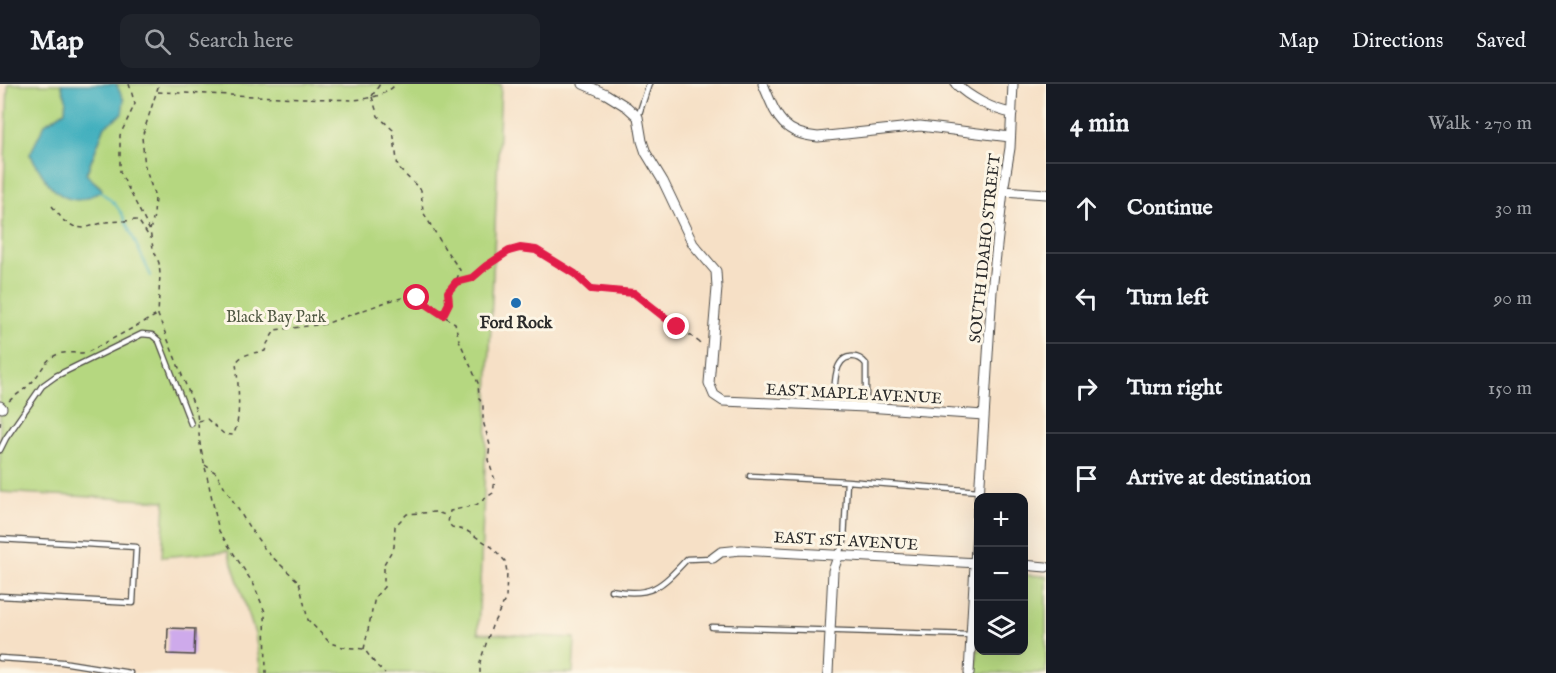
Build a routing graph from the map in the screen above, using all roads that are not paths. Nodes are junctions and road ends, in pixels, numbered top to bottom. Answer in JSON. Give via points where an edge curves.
{"nodes":[{"id":1,"x":583,"y":84,"type":"edge"},
{"id":2,"x":649,"y":84,"type":"edge"},
{"id":3,"x":763,"y":84,"type":"edge"},
{"id":4,"x":956,"y":84,"type":"edge"},
{"id":5,"x":1013,"y":84,"type":"edge"},
{"id":6,"x":1012,"y":113,"type":"junction"},
{"id":7,"x":638,"y":117,"type":"junction"},
{"id":8,"x":1011,"y":137,"type":"junction"},
{"id":9,"x":1002,"y":191,"type":"junction"},
{"id":10,"x":1046,"y":194,"type":"edge"},
{"id":11,"x":834,"y":406,"type":"junction"},
{"id":12,"x":866,"y":407,"type":"junction"},
{"id":13,"x":984,"y":415,"type":"junction"},
{"id":14,"x":191,"y":424,"type":"dead end"},
{"id":15,"x":0,"y":450,"type":"edge"},
{"id":16,"x":750,"y":476,"type":"dead end"},
{"id":17,"x":847,"y":481,"type":"junction"},
{"id":18,"x":979,"y":493,"type":"edge"},
{"id":19,"x":974,"y":494,"type":"edge"},
{"id":20,"x":0,"y":539,"type":"edge"},
{"id":21,"x":839,"y":554,"type":"junction"},
{"id":22,"x":713,"y":558,"type":"joint"},
{"id":23,"x":974,"y":563,"type":"edge"},
{"id":24,"x":1028,"y":565,"type":"edge"},
{"id":25,"x":1046,"y":567,"type":"edge"},
{"id":26,"x":611,"y":590,"type":"dead end"},
{"id":27,"x":0,"y":596,"type":"edge"},
{"id":28,"x":974,"y":598,"type":"edge"},
{"id":29,"x":712,"y":627,"type":"dead end"},
{"id":30,"x":830,"y":631,"type":"junction"},
{"id":31,"x":971,"y":634,"type":"junction"},
{"id":32,"x":0,"y":658,"type":"edge"},
{"id":33,"x":130,"y":673,"type":"edge"},
{"id":34,"x":828,"y":673,"type":"edge"},
{"id":35,"x":969,"y":673,"type":"edge"}],
"edges":[{"from":1,"to":7,"type":"street","via":[[606,94]]},
{"from":2,"to":7,"type":"lane"},
{"from":3,"to":8,"type":"street","via":[[784,126],[805,136],[920,126]]},
{"from":4,"to":6,"type":"street","via":[[964,92]]},
{"from":5,"to":6,"type":"street","name":"SOUTH IDAHO STREET"},
{"from":6,"to":8,"type":"street","name":"SOUTH IDAHO STREET"},
{"from":7,"to":11,"type":"street","name":"EAST MAPLE AVENUE","via":[[646,153],[693,244],[716,271],[709,383],[714,395],[723,401]]},
{"from":8,"to":9,"type":"street","name":"SOUTH IDAHO STREET"},
{"from":9,"to":10,"type":"street"},
{"from":9,"to":13,"type":"street","name":"SOUTH IDAHO STREET"},
{"from":11,"to":12,"type":"street","name":"EAST MAPLE AVENUE"},
{"from":11,"to":12,"type":"lane","via":[[839,365],[852,356],[866,364]]},
{"from":12,"to":13,"type":"street","name":"EAST MAPLE AVENUE"},
{"from":13,"to":18,"type":"street","name":"SOUTH IDAHO STREET"},
{"from":14,"to":15,"type":"lane","via":[[159,341],[142,334],[42,386]]},
{"from":16,"to":17,"type":"lane"},
{"from":17,"to":19,"type":"lane"},
{"from":17,"to":21,"type":"lane","via":[[844,541]]},
{"from":20,"to":27,"type":"lane","via":[[136,547],[133,603]]},
{"from":21,"to":22,"type":"street","name":"EAST 1ST AVENUE","via":[[735,550]]},
{"from":21,"to":23,"type":"street","name":"EAST 1ST AVENUE"},
{"from":21,"to":30,"type":"street","via":[[833,571]]},
{"from":22,"to":26,"type":"lane","via":[[687,559],[670,578],[649,592]]},
{"from":24,"to":25,"type":"street"},
{"from":28,"to":31,"type":"street"},
{"from":29,"to":30,"type":"lane"},
{"from":30,"to":31,"type":"lane"},
{"from":30,"to":34,"type":"street"},
{"from":31,"to":35,"type":"street"},
{"from":32,"to":33,"type":"lane","via":[[62,662]]}]}
